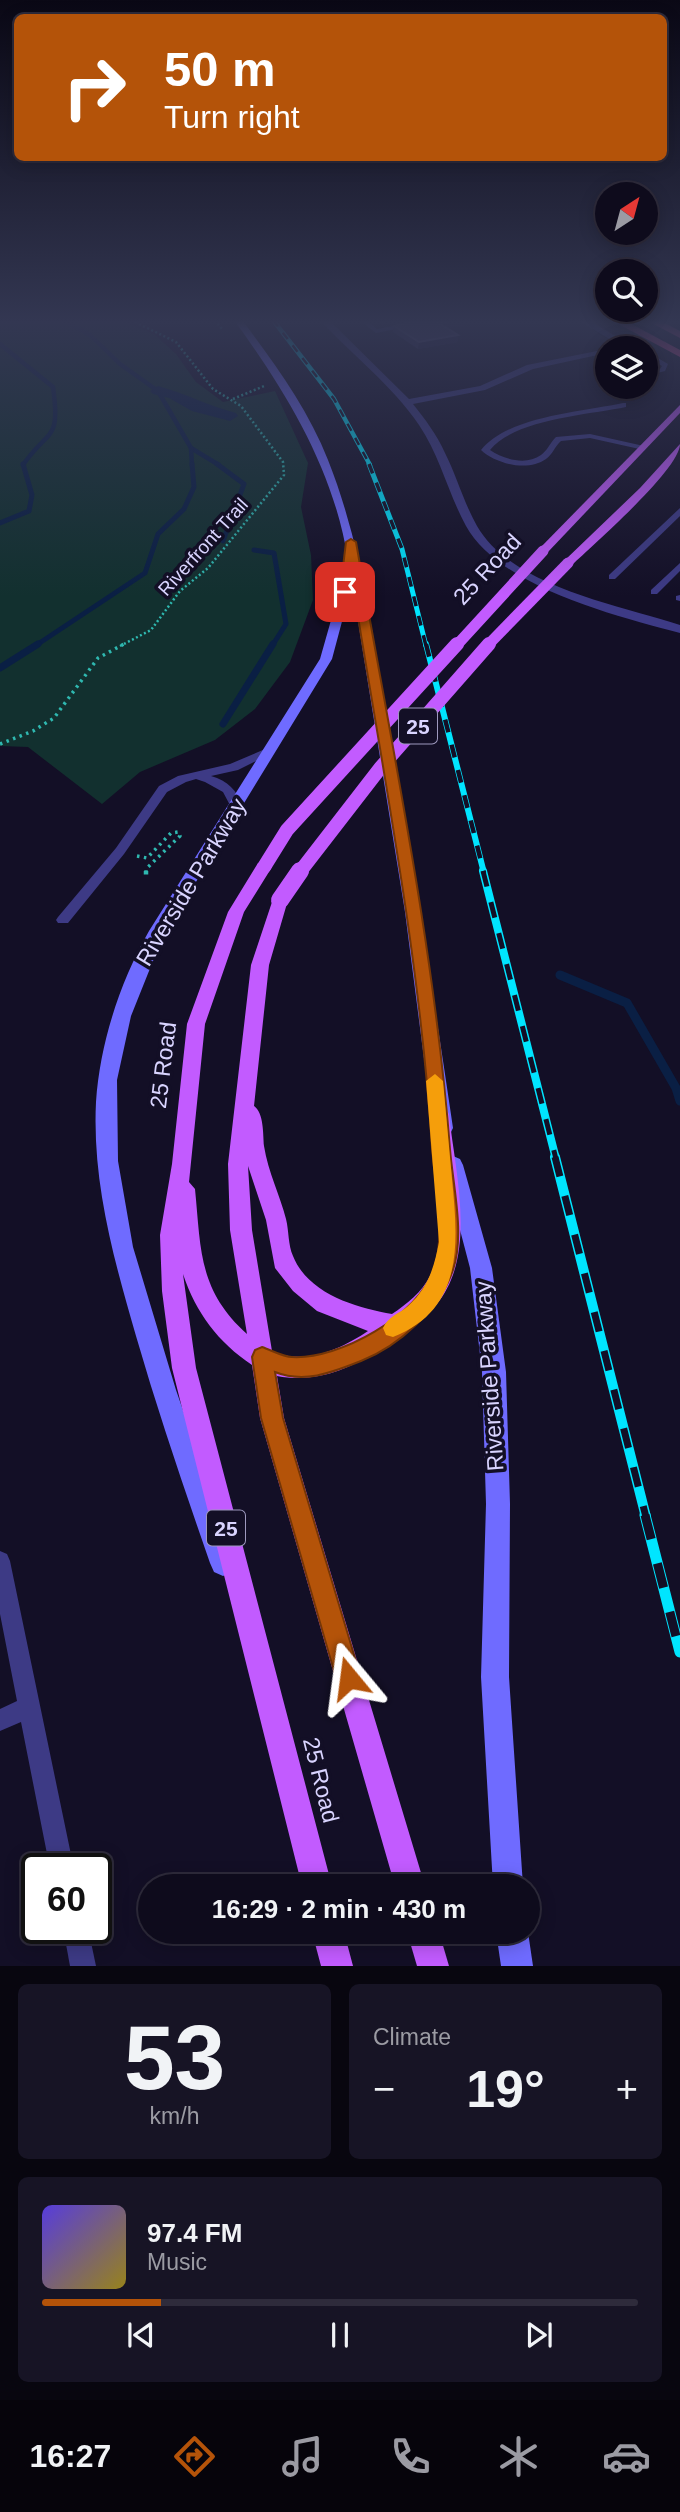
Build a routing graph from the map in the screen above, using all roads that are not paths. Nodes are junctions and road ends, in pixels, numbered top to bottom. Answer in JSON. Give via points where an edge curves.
{"nodes":[{"id":1,"x":300,"y":412,"type":"edge"},
{"id":2,"x":414,"y":412,"type":"edge"},
{"id":3,"x":588,"y":412,"type":"edge"},
{"id":4,"x":676,"y":412,"type":"edge"},
{"id":5,"x":680,"y":447,"type":"edge"},
{"id":6,"x":641,"y":448,"type":"junction"},
{"id":7,"x":680,"y":511,"type":"edge"},
{"id":8,"x":351,"y":542,"type":"junction"},
{"id":9,"x":680,"y":566,"type":"edge"},
{"id":10,"x":612,"y":578,"type":"dead end"},
{"id":11,"x":654,"y":592,"type":"dead end"},
{"id":12,"x":680,"y":629,"type":"edge"},
{"id":13,"x":270,"y":750,"type":"junction"},
{"id":14,"x":195,"y":776,"type":"junction"},
{"id":15,"x":236,"y":806,"type":"junction"},
{"id":16,"x":63,"y":920,"type":"dead end"},
{"id":17,"x":246,"y":1082,"type":"junction"},
{"id":18,"x":439,"y":1114,"type":"junction"},
{"id":19,"x":182,"y":1164,"type":"junction"},
{"id":20,"x":396,"y":1326,"type":"junction"},
{"id":21,"x":262,"y":1357,"type":"junction"},
{"id":22,"x":0,"y":1562,"type":"edge"},
{"id":23,"x":266,"y":1680,"type":"junction"},
{"id":24,"x":27,"y":1708,"type":"junction"},
{"id":25,"x":0,"y":1720,"type":"edge"},
{"id":26,"x":59,"y":1853,"type":"edge"},
{"id":27,"x":314,"y":1874,"type":"edge"},
{"id":28,"x":406,"y":1874,"type":"edge"},
{"id":29,"x":507,"y":1874,"type":"edge"},
{"id":30,"x":78,"y":1944,"type":"edge"},
{"id":31,"x":331,"y":1944,"type":"edge"},
{"id":32,"x":427,"y":1944,"type":"edge"},
{"id":33,"x":514,"y":1944,"type":"edge"},
{"id":34,"x":83,"y":1966,"type":"edge"},
{"id":35,"x":337,"y":1966,"type":"edge"},
{"id":36,"x":433,"y":1966,"type":"edge"},
{"id":37,"x":517,"y":1966,"type":"edge"}],
"edges":[{"from":1,"to":8,"type":"main road","name":"Riverside Parkway","via":[[323,459]]},
{"from":2,"to":12,"type":"street","via":[[433,438],[470,526],[492,552],[535,578]]},
{"from":3,"to":6,"type":"lane","via":[[514,432],[494,440],[485,450],[503,460],[532,461],[545,456],[559,439],[581,435]]},
{"from":4,"to":6,"type":"main road","name":"25 Road","number":"25"},
{"from":5,"to":17,"type":"main road","number":"25","bridge":true,"via":[[645,490],[467,666],[334,827],[281,900],[260,965]]},
{"from":6,"to":19,"type":"main road","name":"25 Road","number":"25","bridge":true,"via":[[287,830],[236,912],[196,1024]]},
{"from":7,"to":10,"type":"lane"},
{"from":8,"to":13,"type":"main road","name":"Riverside Parkway","via":[[345,592],[326,659]]},
{"from":8,"to":18,"type":"main road","name":"Riverside Parkway","via":[[413,912]]},
{"from":9,"to":11,"type":"lane"},
{"from":13,"to":14,"type":"lane","via":[[234,768]]},
{"from":13,"to":15,"type":"main road","name":"Riverside Parkway"},
{"from":14,"to":15,"type":"lane","via":[[226,787]]},
{"from":14,"to":16,"type":"lane","via":[[173,783],[155,798],[120,851]]},
{"from":15,"to":23,"type":"main road","name":"Riverside Parkway","via":[[155,935],[123,1009],[106,1101],[107,1158],[123,1255],[172,1423]]},
{"from":17,"to":20,"type":"main road","via":[[256,1158],[276,1220],[283,1261],[301,1284],[326,1304],[356,1318]]},
{"from":17,"to":21,"type":"main road","number":"25","via":[[238,1164],[240,1230]]},
{"from":18,"to":20,"type":"main road","via":[[448,1242],[444,1269],[432,1294],[414,1315]]},
{"from":18,"to":29,"type":"main road","name":"Riverside Parkway","via":[[481,1268],[494,1372],[498,1504],[495,1677]]},
{"from":19,"to":21,"type":"main road","via":[[194,1274],[206,1305],[227,1334]]},
{"from":19,"to":23,"type":"main road","name":"25 Road","number":"25","via":[[171,1236],[184,1368]]},
{"from":20,"to":21,"type":"main road","via":[[361,1351],[327,1364],[290,1368]]},
{"from":21,"to":28,"type":"main road","number":"25","via":[[272,1418]]},
{"from":22,"to":24,"type":"lane"},
{"from":23,"to":27,"type":"main road","name":"25 Road","number":"25"},
{"from":24,"to":25,"type":"lane"},
{"from":24,"to":26,"type":"lane"},
{"from":30,"to":34,"type":"lane"},
{"from":31,"to":35,"type":"main road"},
{"from":32,"to":36,"type":"main road"},
{"from":33,"to":37,"type":"main road"}]}
